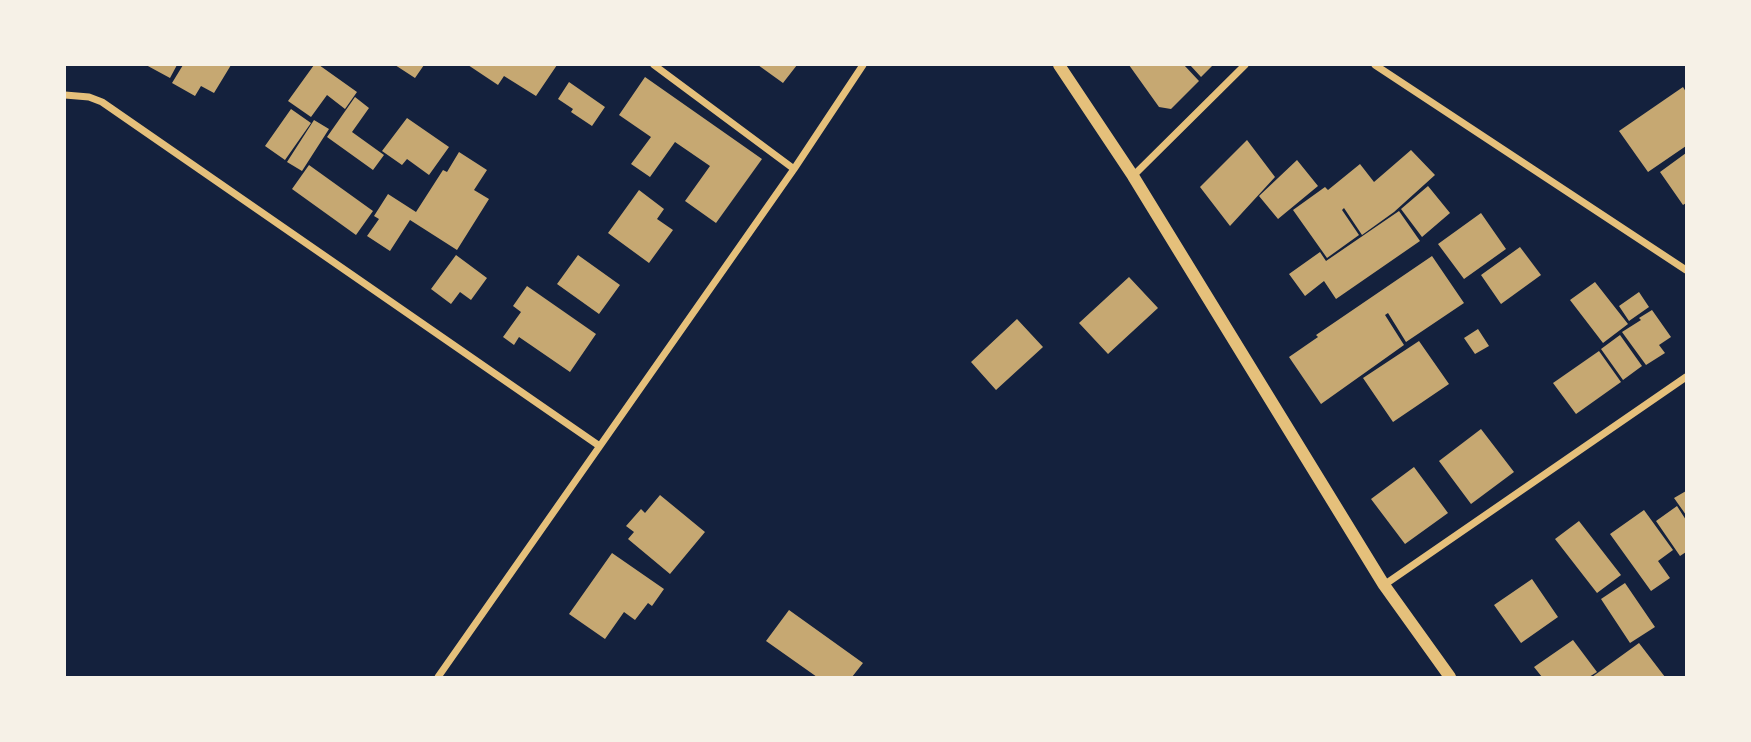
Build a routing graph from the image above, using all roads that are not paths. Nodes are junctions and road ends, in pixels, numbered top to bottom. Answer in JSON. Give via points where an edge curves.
{"nodes":[{"id":1,"x":654,"y":65,"type":"edge"},
{"id":2,"x":863,"y":65,"type":"edge"},
{"id":3,"x":1059,"y":65,"type":"edge"},
{"id":4,"x":1245,"y":65,"type":"edge"},
{"id":5,"x":1375,"y":65,"type":"edge"},
{"id":6,"x":65,"y":95,"type":"edge"},
{"id":7,"x":794,"y":169,"type":"junction"},
{"id":8,"x":1133,"y":176,"type":"junction"},
{"id":9,"x":1686,"y":270,"type":"edge"},
{"id":10,"x":1686,"y":377,"type":"edge"},
{"id":11,"x":598,"y":445,"type":"junction"},
{"id":12,"x":1384,"y":585,"type":"junction"},
{"id":13,"x":438,"y":677,"type":"edge"},
{"id":14,"x":1450,"y":677,"type":"edge"}],
"edges":[{"from":1,"to":7,"type":"street"},
{"from":2,"to":7,"type":"street"},
{"from":3,"to":8,"type":"street"},
{"from":4,"to":8,"type":"street"},
{"from":5,"to":9,"type":"street"},
{"from":6,"to":11,"type":"street","via":[[103,102]]},
{"from":7,"to":11,"type":"street"},
{"from":8,"to":12,"type":"street"},
{"from":10,"to":12,"type":"street"},
{"from":11,"to":13,"type":"street"},
{"from":12,"to":14,"type":"street"}]}
